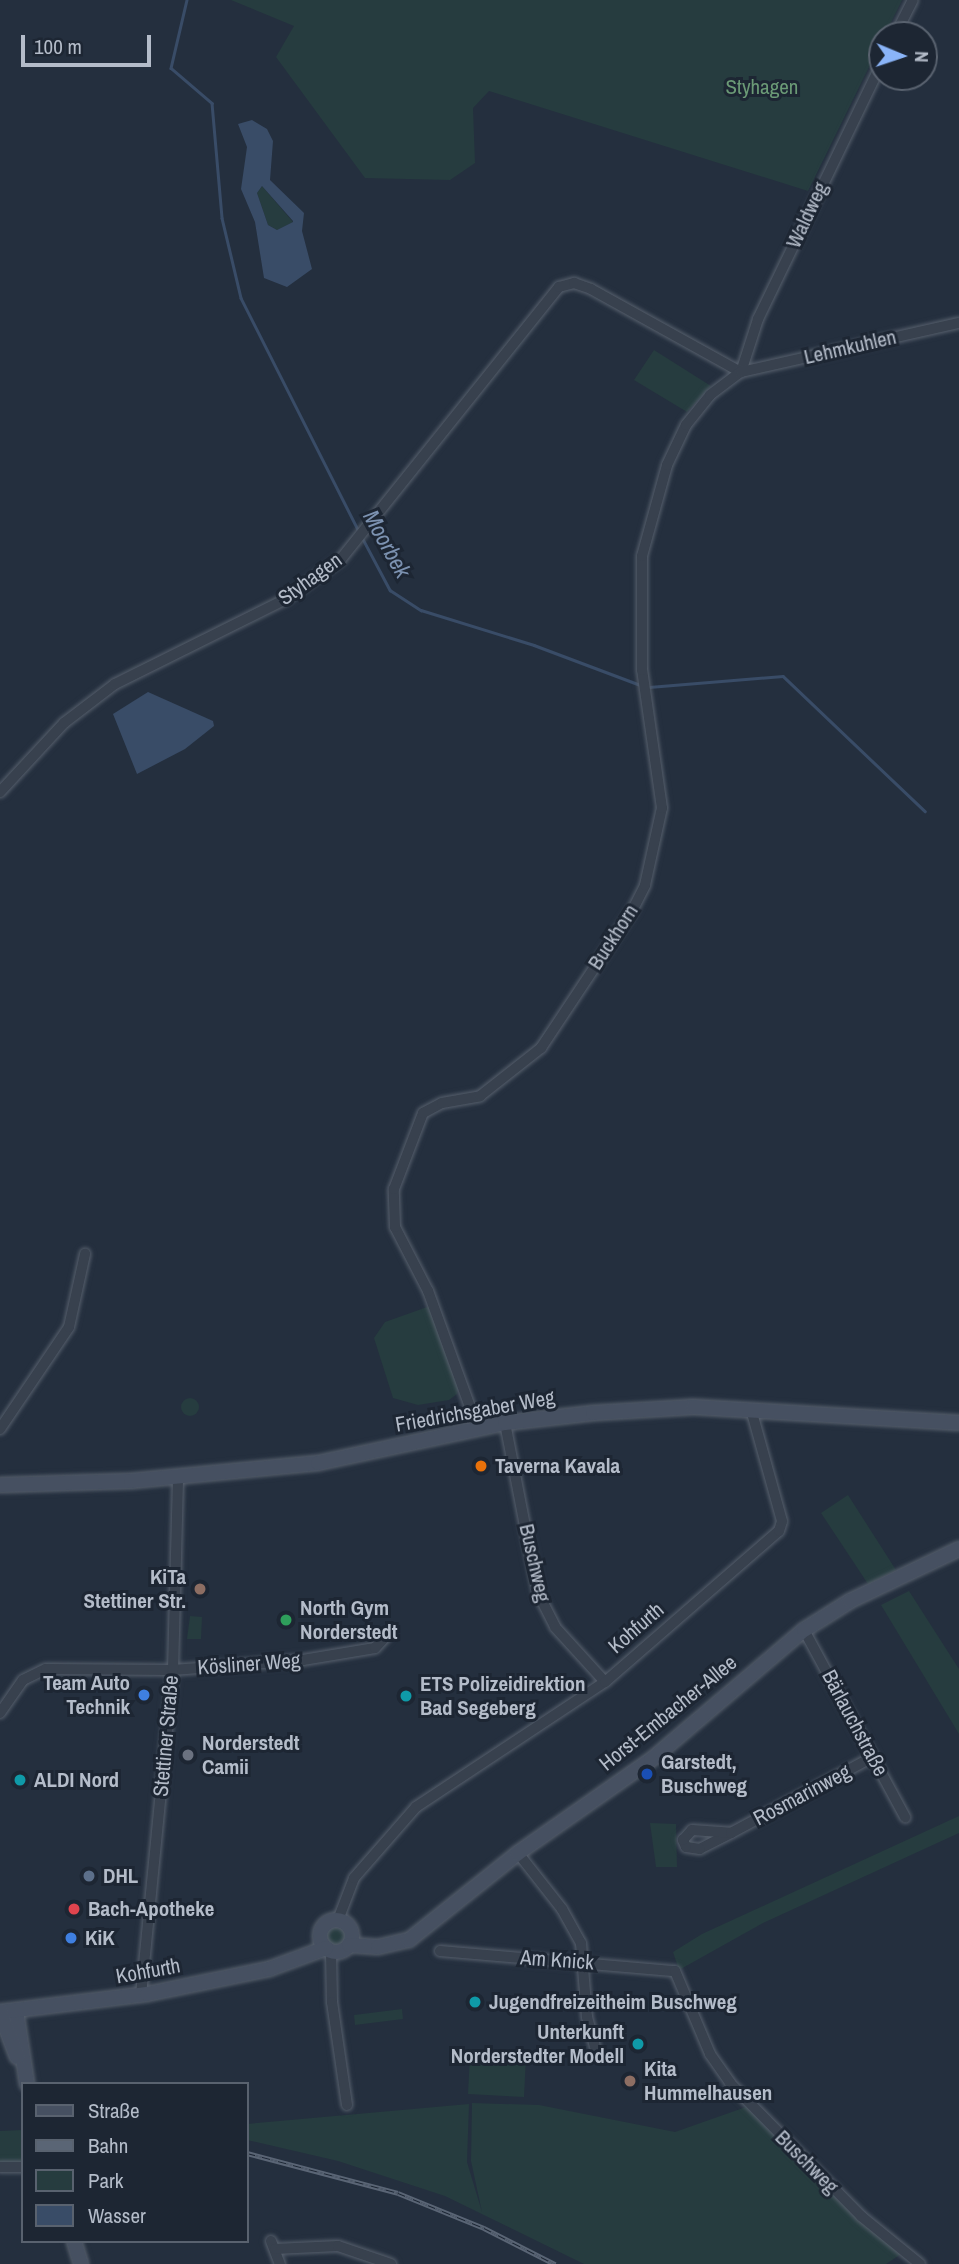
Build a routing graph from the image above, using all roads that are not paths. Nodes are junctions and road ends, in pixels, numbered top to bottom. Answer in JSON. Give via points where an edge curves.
{"nodes":[{"id":1,"x":913,"y":0,"type":"edge"},
{"id":2,"x":902,"y":21,"type":"edge"},
{"id":3,"x":868,"y":90,"type":"edge"},
{"id":4,"x":959,"y":323,"type":"edge"},
{"id":5,"x":741,"y":372,"type":"junction"},
{"id":6,"x":0,"y":792,"type":"edge"},
{"id":7,"x":85,"y":1254,"type":"dead end"},
{"id":8,"x":751,"y":1409,"type":"junction"},
{"id":9,"x":505,"y":1423,"type":"junction"},
{"id":10,"x":959,"y":1423,"type":"edge"},
{"id":11,"x":0,"y":1429,"type":"edge"},
{"id":12,"x":478,"y":1429,"type":"junction"},
{"id":13,"x":178,"y":1476,"type":"junction"},
{"id":14,"x":0,"y":1485,"type":"edge"},
{"id":15,"x":959,"y":1549,"type":"edge"},
{"id":16,"x":804,"y":1630,"type":"junction"},
{"id":17,"x":387,"y":1635,"type":"dead end"},
{"id":18,"x":173,"y":1670,"type":"junction"},
{"id":19,"x":605,"y":1682,"type":"junction"},
{"id":20,"x":0,"y":1713,"type":"edge"},
{"id":21,"x":873,"y":1757,"type":"junction"},
{"id":22,"x":905,"y":1817,"type":"dead end"},
{"id":23,"x":731,"y":1833,"type":"dead end"},
{"id":24,"x":518,"y":1853,"type":"junction"},
{"id":25,"x":338,"y":1920,"type":"junction"},
{"id":26,"x":351,"y":1941,"type":"junction"},
{"id":27,"x":326,"y":1946,"type":"junction"},
{"id":28,"x":440,"y":1951,"type":"dead end"},
{"id":29,"x":585,"y":1961,"type":"junction"},
{"id":30,"x":675,"y":1971,"type":"joint"},
{"id":31,"x":141,"y":1995,"type":"junction"},
{"id":32,"x":16,"y":2011,"type":"junction"},
{"id":33,"x":0,"y":2012,"type":"edge"},
{"id":34,"x":595,"y":2047,"type":"dead end"},
{"id":35,"x":25,"y":2078,"type":"edge"},
{"id":36,"x":347,"y":2105,"type":"dead end"},
{"id":37,"x":0,"y":2167,"type":"edge"},
{"id":38,"x":21,"y":2167,"type":"edge"},
{"id":39,"x":75,"y":2243,"type":"edge"},
{"id":40,"x":81,"y":2264,"type":"edge"},
{"id":41,"x":280,"y":2264,"type":"edge"},
{"id":42,"x":391,"y":2264,"type":"edge"},
{"id":43,"x":920,"y":2264,"type":"edge"}],
"edges":[{"from":1,"to":2,"type":"street"},
{"from":3,"to":5,"type":"street","name":"Waldweg","via":[[758,319]]},
{"from":4,"to":5,"type":"street","name":"Lehmkuhlen"},
{"from":5,"to":6,"type":"street","name":"Styhagen","via":[[591,289],[574,283],[559,287],[341,559],[286,599],[115,684],[64,723]]},
{"from":5,"to":12,"type":"street","name":"Buckhorn","via":[[710,395],[686,425],[652,513],[642,556],[640,632],[663,808],[638,901],[541,1048],[480,1096],[442,1103],[423,1113],[394,1189],[395,1227],[428,1291]]},
{"from":7,"to":11,"type":"street","via":[[69,1326]]},
{"from":8,"to":9,"type":"street","name":"Friedrichsgaber Weg","via":[[641,1410]]},
{"from":8,"to":10,"type":"street","name":"Friedrichsgaber Weg"},
{"from":8,"to":19,"type":"street","name":"Kohfurth","via":[[782,1521],[779,1531]]},
{"from":9,"to":12,"type":"street","name":"Friedrichsgaber Weg"},
{"from":9,"to":19,"type":"street","name":"Buschweg","via":[[538,1593],[555,1627]]},
{"from":12,"to":13,"type":"street","name":"Friedrichsgaber Weg","via":[[318,1463]]},
{"from":13,"to":14,"type":"street","name":"Friedrichsgaber Weg"},
{"from":13,"to":18,"type":"street","name":"Stettiner Straße"},
{"from":15,"to":16,"type":"street","name":"Horst-Embacher-Allee","via":[[850,1601]]},
{"from":16,"to":21,"type":"street","name":"Bärlauchstraße"},
{"from":16,"to":24,"type":"street","name":"Horst-Embacher-Allee","via":[[651,1760]]},
{"from":17,"to":18,"type":"street","name":"Kösliner Weg","via":[[375,1648],[327,1658]]},
{"from":18,"to":20,"type":"street","name":"Kösliner Weg","via":[[46,1669],[23,1680]]},
{"from":18,"to":31,"type":"street","name":"Stettiner Straße"},
{"from":19,"to":25,"type":"street","name":"Kohfurth","via":[[416,1807],[354,1878],[344,1893]]},
{"from":21,"to":22,"type":"street","name":"Bärlauchstraße"},
{"from":21,"to":23,"type":"street","name":"Rosmarinweg"},
{"from":24,"to":26,"type":"street","name":"Horst-Embacher-Allee","via":[[398,1944]]},
{"from":24,"to":29,"type":"street","via":[[570,1921]]},
{"from":25,"to":26,"type":"street","via":[[349,1926]]},
{"from":25,"to":27,"type":"street","name":"Kohfurth","via":[[325,1924]]},
{"from":26,"to":27,"type":"street","name":"Kohfurth"},
{"from":27,"to":31,"type":"street","name":"Kohfurth","via":[[269,1969]]},
{"from":27,"to":36,"type":"street"},
{"from":28,"to":29,"type":"street","name":"Am Knick"},
{"from":29,"to":30,"type":"street","name":"Am Knick"},
{"from":29,"to":34,"type":"street","via":[[587,2017]]},
{"from":30,"to":43,"type":"street","name":"Buschweg","via":[[710,2054],[730,2083],[861,2216]]},
{"from":31,"to":32,"type":"street","name":"Kohfurth"},
{"from":32,"to":33,"type":"street","name":"Kohfurth"},
{"from":32,"to":35,"type":"street"},
{"from":33,"to":35,"type":"street"},
{"from":37,"to":38,"type":"street"},
{"from":39,"to":40,"type":"street"},
{"from":41,"to":42,"type":"street","via":[[273,2245],[338,2246]]}]}
